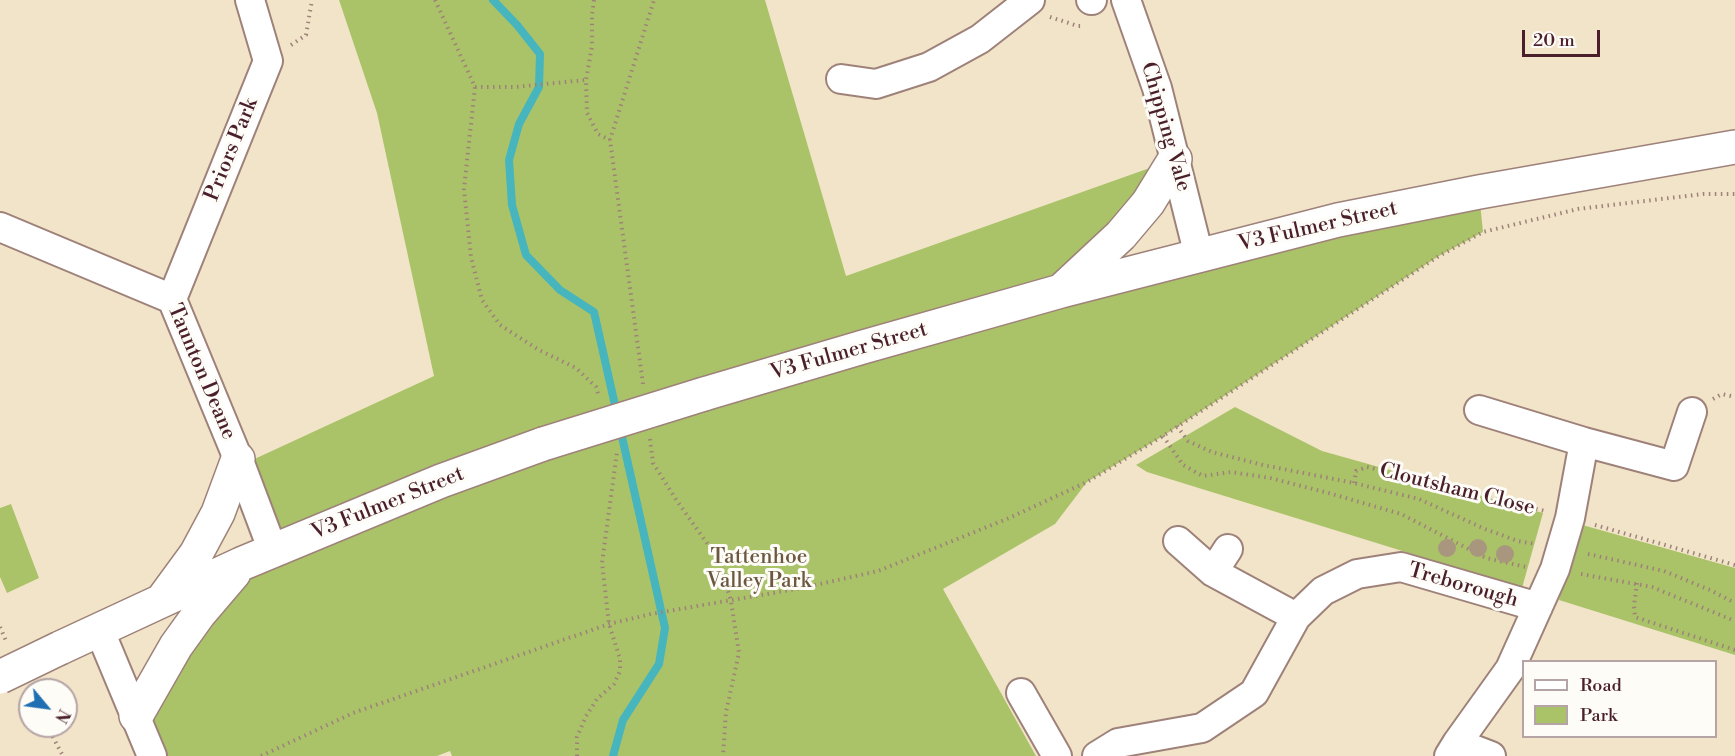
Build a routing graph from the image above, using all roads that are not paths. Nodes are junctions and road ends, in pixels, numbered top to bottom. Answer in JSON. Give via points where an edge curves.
{"nodes":[{"id":1,"x":250,"y":0,"type":"edge"},
{"id":2,"x":1030,"y":0,"type":"edge"},
{"id":3,"x":1126,"y":0,"type":"edge"},
{"id":4,"x":841,"y":79,"type":"dead end"},
{"id":5,"x":1735,"y":147,"type":"edge"},
{"id":6,"x":1175,"y":159,"type":"junction"},
{"id":7,"x":0,"y":227,"type":"edge"},
{"id":8,"x":1199,"y":256,"type":"junction"},
{"id":9,"x":1061,"y":291,"type":"junction"},
{"id":10,"x":172,"y":299,"type":"junction"},
{"id":11,"x":1479,"y":410,"type":"dead end"},
{"id":12,"x":1692,"y":412,"type":"dead end"},
{"id":13,"x":1584,"y":442,"type":"junction"},
{"id":14,"x":238,"y":459,"type":"junction"},
{"id":15,"x":1178,"y":541,"type":"dead end"},
{"id":16,"x":273,"y":551,"type":"junction"},
{"id":17,"x":241,"y":564,"type":"junction"},
{"id":18,"x":162,"y":600,"type":"junction"},
{"id":19,"x":1538,"y":607,"type":"junction"},
{"id":20,"x":1296,"y":617,"type":"junction"},
{"id":21,"x":99,"y":629,"type":"junction"},
{"id":22,"x":0,"y":677,"type":"edge"},
{"id":23,"x":1021,"y":693,"type":"dead end"},
{"id":24,"x":136,"y":716,"type":"junction"},
{"id":25,"x":1453,"y":749,"type":"edge"},
{"id":26,"x":152,"y":756,"type":"edge"},
{"id":27,"x":1057,"y":756,"type":"edge"},
{"id":28,"x":1097,"y":756,"type":"edge"},
{"id":29,"x":1491,"y":756,"type":"edge"}],
"edges":[{"from":1,"to":10,"type":"street","name":"Priors Park","via":[[268,61]]},
{"from":2,"to":4,"type":"street","via":[[980,39],[929,67],[876,84]]},
{"from":3,"to":6,"type":"street","name":"Chipping Vale","via":[[1157,88]]},
{"from":5,"to":8,"type":"street","name":"V3 Fulmer Street","via":[[1362,215]]},
{"from":6,"to":8,"type":"street","name":"Chipping Vale"},
{"from":6,"to":9,"type":"street","via":[[1128,227]]},
{"from":7,"to":10,"type":"street","name":"Taunton Deane"},
{"from":8,"to":9,"type":"street","name":"V3 Fulmer Street"},
{"from":9,"to":16,"type":"street","name":"V3 Fulmer Street","bridge":true,"via":[[543,444],[441,481]]},
{"from":10,"to":14,"type":"street","name":"Taunton Deane"},
{"from":11,"to":13,"type":"street"},
{"from":12,"to":13,"type":"street","via":[[1674,466]]},
{"from":13,"to":19,"type":"street","via":[[1559,558]]},
{"from":14,"to":16,"type":"street","name":"Taunton Deane"},
{"from":14,"to":18,"type":"street","via":[[218,513],[196,554]]},
{"from":15,"to":20,"type":"street","via":[[1221,560]]},
{"from":16,"to":17,"type":"street","name":"V3 Fulmer Street"},
{"from":17,"to":18,"type":"street","name":"V3 Fulmer Street"},
{"from":17,"to":24,"type":"street","via":[[176,646]]},
{"from":18,"to":21,"type":"street","name":"V3 Fulmer Street"},
{"from":19,"to":20,"type":"street","name":"Treborough","via":[[1401,567],[1357,574],[1323,591]]},
{"from":19,"to":25,"type":"street","via":[[1510,669]]},
{"from":20,"to":28,"type":"street","name":"Treborough","via":[[1254,693],[1202,728],[1118,743]]},
{"from":21,"to":22,"type":"street","name":"V3 Fulmer Street","bridge":true},
{"from":21,"to":24,"type":"street"},
{"from":23,"to":27,"type":"street"},
{"from":24,"to":26,"type":"street"},
{"from":25,"to":29,"type":"street"}]}
